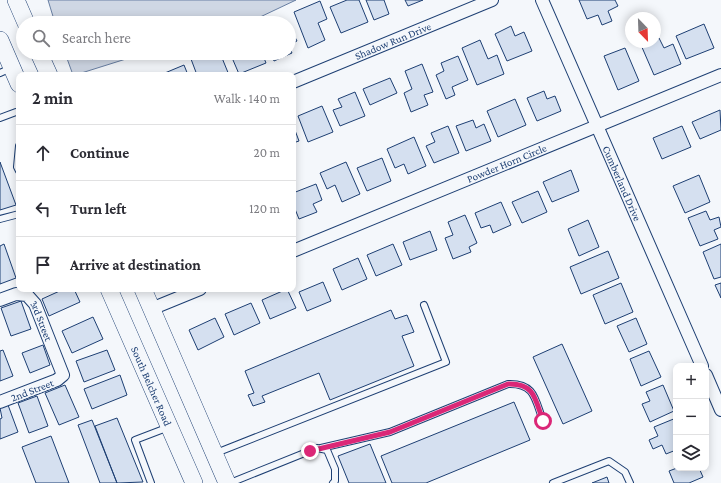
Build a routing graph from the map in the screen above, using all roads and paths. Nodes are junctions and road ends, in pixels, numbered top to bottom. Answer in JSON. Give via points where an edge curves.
{"nodes":[{"id":1,"x":16,"y":0,"type":"edge"},
{"id":2,"x":492,"y":0,"type":"edge"},
{"id":3,"x":542,"y":0,"type":"edge"},
{"id":4,"x":23,"y":16,"type":"edge"},
{"id":5,"x":0,"y":40,"type":"edge"},
{"id":6,"x":42,"y":60,"type":"edge"},
{"id":7,"x":6,"y":70,"type":"edge"},
{"id":8,"x":48,"y":72,"type":"edge"},
{"id":9,"x":721,"y":75,"type":"edge"},
{"id":10,"x":16,"y":81,"type":"edge"},
{"id":11,"x":296,"y":81,"type":"edge"},
{"id":12,"x":16,"y":112,"type":"edge"},
{"id":13,"x":0,"y":118,"type":"edge"},
{"id":14,"x":597,"y":125,"type":"junction"},
{"id":15,"x":16,"y":215,"type":"edge"},
{"id":16,"x":0,"y":219,"type":"edge"},
{"id":17,"x":296,"y":250,"type":"edge"},
{"id":18,"x":109,"y":292,"type":"edge"},
{"id":19,"x":144,"y":292,"type":"edge"},
{"id":20,"x":193,"y":292,"type":"edge"},
{"id":21,"x":0,"y":300,"type":"edge"},
{"id":22,"x":424,"y":305,"type":"dead end"},
{"id":23,"x":151,"y":309,"type":"junction"},
{"id":24,"x":701,"y":363,"type":"edge"},
{"id":25,"x":63,"y":375,"type":"joint"},
{"id":26,"x":709,"y":382,"type":"edge"},
{"id":27,"x":0,"y":402,"type":"edge"},
{"id":28,"x":721,"y":410,"type":"edge"},
{"id":29,"x":543,"y":421,"type":"dead end"},
{"id":30,"x":169,"y":427,"type":"junction"},
{"id":31,"x":321,"y":448,"type":"junction"},
{"id":32,"x":214,"y":453,"type":"junction"},
{"id":33,"x":151,"y":483,"type":"edge"},
{"id":34,"x":194,"y":483,"type":"edge"},
{"id":35,"x":229,"y":483,"type":"edge"},
{"id":36,"x":334,"y":483,"type":"edge"},
{"id":37,"x":553,"y":483,"type":"edge"},
{"id":38,"x":630,"y":483,"type":"edge"}],
"edges":[{"from":1,"to":4,"type":"main road"},
{"from":2,"to":11,"type":"street","name":"Shadow Run Drive"},
{"from":3,"to":14,"type":"street","name":"Cumberland Drive"},
{"from":5,"to":7,"type":"main road"},
{"from":6,"to":8,"type":"main road"},
{"from":7,"to":10,"type":"main road"},
{"from":9,"to":14,"type":"street","name":"Powder Horn Circle"},
{"from":12,"to":13,"type":"lane"},
{"from":14,"to":17,"type":"street","name":"Powder Horn Circle"},
{"from":14,"to":24,"type":"street","name":"Cumberland Drive"},
{"from":15,"to":16,"type":"lane"},
{"from":18,"to":30,"type":"main road","name":"South Belcher Road"},
{"from":19,"to":23,"type":"main road"},
{"from":20,"to":23,"type":"street"},
{"from":21,"to":25,"type":"street","name":"3rd Street","via":[[16,294],[27,295],[35,304]]},
{"from":22,"to":32,"type":"lane","via":[[446,362]]},
{"from":23,"to":32,"type":"main road"},
{"from":25,"to":27,"type":"street","name":"2nd Street","via":[[52,383]]},
{"from":26,"to":28,"type":"street"},
{"from":29,"to":31,"type":"lane","via":[[530,390],[524,385],[508,384],[390,432]]},
{"from":30,"to":33,"type":"lane","via":[[135,440]]},
{"from":30,"to":34,"type":"main road","name":"South Belcher Road"},
{"from":31,"to":35,"type":"lane"},
{"from":31,"to":36,"type":"lane","via":[[327,450],[335,469]]},
{"from":32,"to":35,"type":"main road"},
{"from":37,"to":38,"type":"lane","via":[[609,461],[625,472]]}]}
